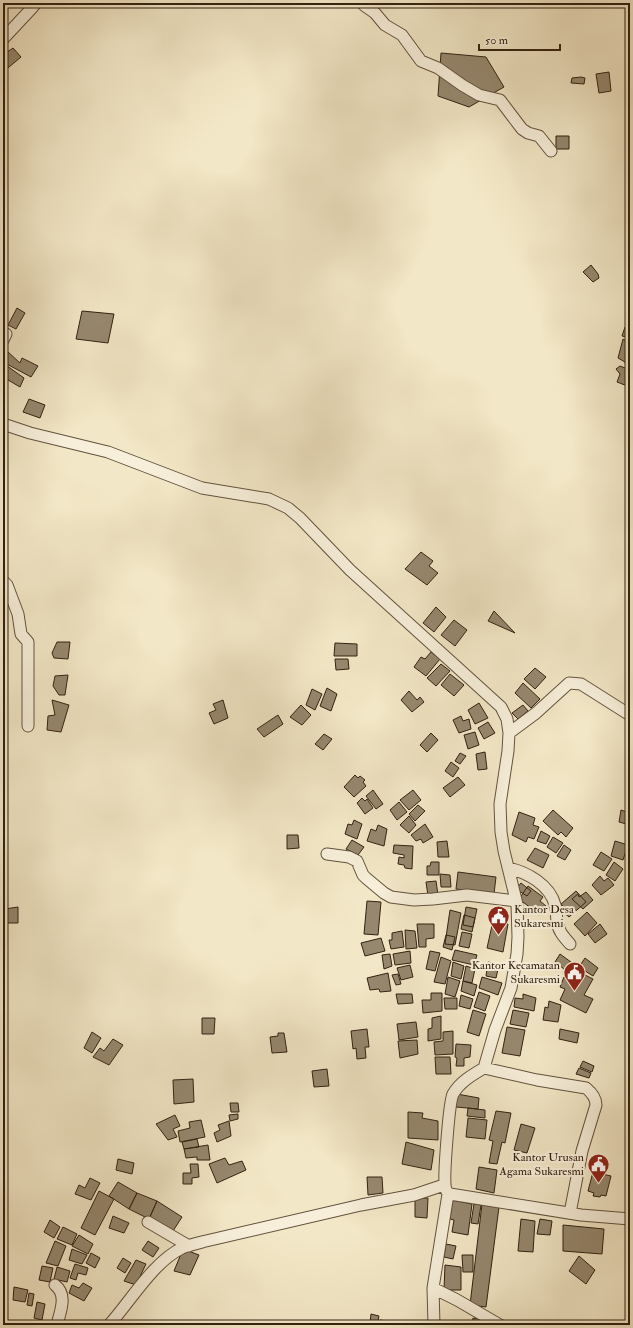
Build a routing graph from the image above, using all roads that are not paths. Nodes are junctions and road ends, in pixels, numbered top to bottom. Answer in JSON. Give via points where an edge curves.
{"nodes":[{"id":1,"x":36,"y":3,"type":"edge"},
{"id":2,"x":362,"y":3,"type":"edge"},
{"id":3,"x":3,"y":39,"type":"edge"},
{"id":4,"x":551,"y":151,"type":"dead end"},
{"id":5,"x":3,"y":424,"type":"edge"},
{"id":6,"x":3,"y":581,"type":"edge"},
{"id":7,"x":630,"y":715,"type":"edge"},
{"id":8,"x":28,"y":726,"type":"dead end"},
{"id":9,"x":509,"y":733,"type":"junction"},
{"id":10,"x":327,"y":854,"type":"dead end"},
{"id":11,"x":508,"y":868,"type":"junction"},
{"id":12,"x":516,"y":901,"type":"junction"},
{"id":13,"x":570,"y":944,"type":"dead end"},
{"id":14,"x":484,"y":1068,"type":"junction"},
{"id":15,"x":446,"y":1189,"type":"junction"},
{"id":16,"x":570,"y":1213,"type":"junction"},
{"id":17,"x":630,"y":1219,"type":"edge"},
{"id":18,"x":148,"y":1222,"type":"dead end"},
{"id":19,"x":190,"y":1246,"type":"junction"},
{"id":20,"x":55,"y":1286,"type":"dead end"},
{"id":21,"x":433,"y":1288,"type":"junction"},
{"id":22,"x":57,"y":1325,"type":"edge"},
{"id":23,"x":109,"y":1325,"type":"edge"},
{"id":24,"x":434,"y":1325,"type":"edge"},
{"id":25,"x":500,"y":1325,"type":"edge"}],
"edges":[{"from":1,"to":3,"type":"street"},
{"from":2,"to":4,"type":"street","via":[[385,25],[402,35],[420,61],[438,68],[479,95],[500,100],[522,129],[539,136]]},
{"from":5,"to":9,"type":"street","via":[[108,452],[202,488],[269,499],[288,508],[350,570],[501,707],[507,719]]},
{"from":6,"to":8,"type":"street","via":[[18,614],[21,634],[28,642]]},
{"from":7,"to":9,"type":"street","via":[[581,684],[569,683]]},
{"from":9,"to":11,"type":"street","via":[[500,804],[501,832]]},
{"from":10,"to":12,"type":"street","via":[[357,860],[363,875],[391,897],[433,900],[467,895]]},
{"from":11,"to":12,"type":"street"},
{"from":11,"to":13,"type":"street","via":[[528,875],[549,891],[555,905],[560,932]]},
{"from":12,"to":14,"type":"street","via":[[517,948],[511,988]]},
{"from":14,"to":15,"type":"street","via":[[464,1080],[452,1095]]},
{"from":14,"to":16,"type":"street","via":[[586,1088],[596,1100]]},
{"from":15,"to":16,"type":"street"},
{"from":15,"to":19,"type":"street","via":[[361,1205]]},
{"from":15,"to":21,"type":"street"},
{"from":16,"to":17,"type":"street"},
{"from":18,"to":19,"type":"street"},
{"from":19,"to":23,"type":"street","via":[[167,1258]]},
{"from":20,"to":22,"type":"street","via":[[59,1288],[62,1297]]},
{"from":21,"to":24,"type":"street"},
{"from":21,"to":25,"type":"street"}]}
